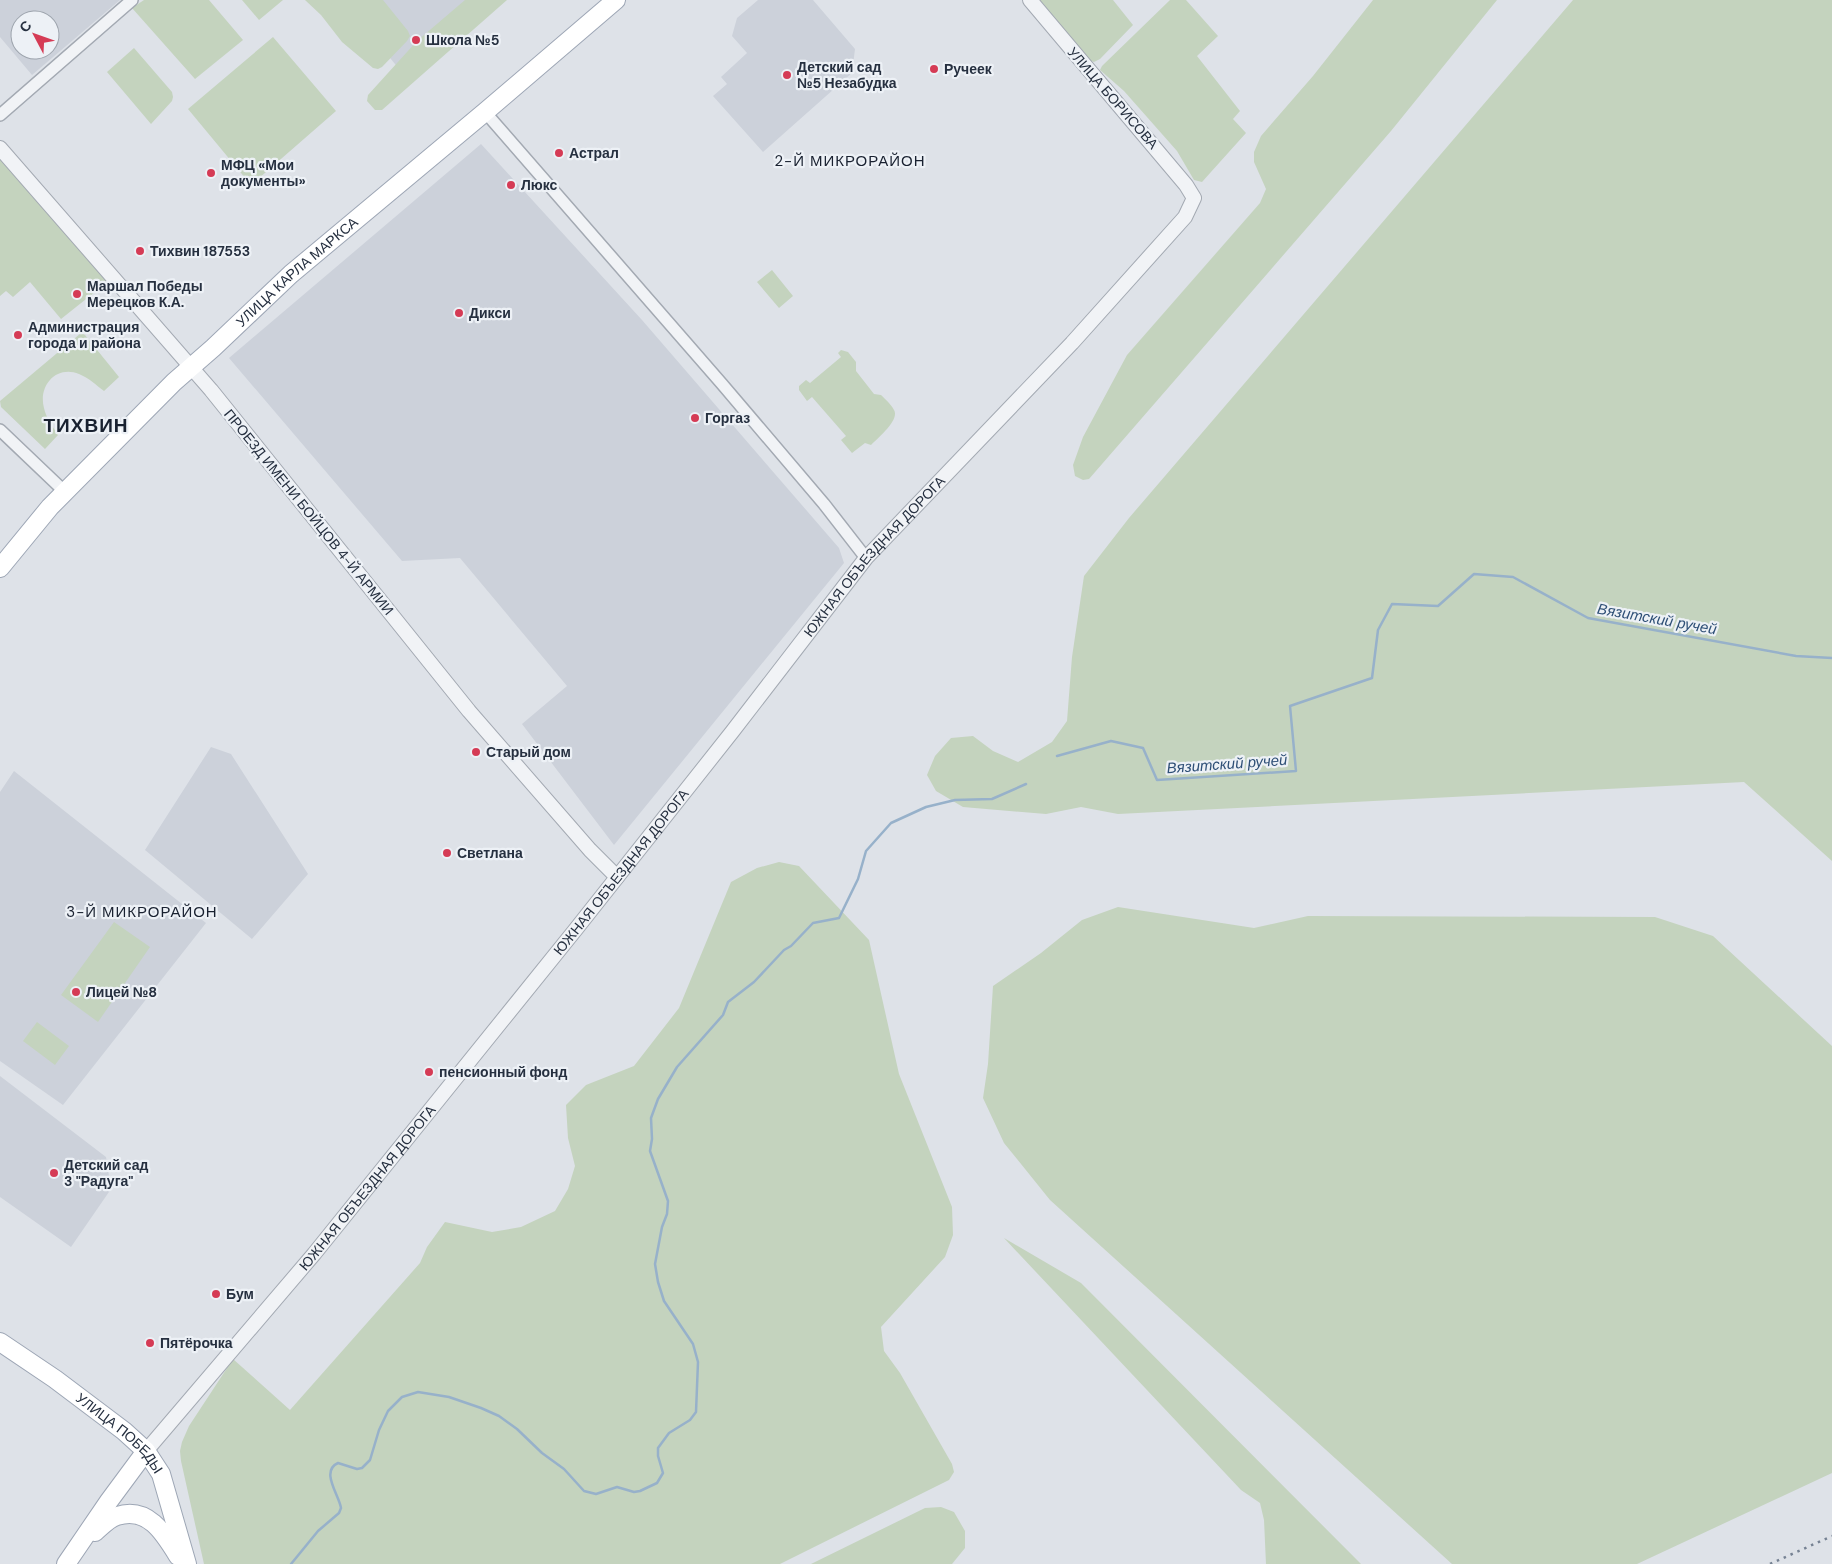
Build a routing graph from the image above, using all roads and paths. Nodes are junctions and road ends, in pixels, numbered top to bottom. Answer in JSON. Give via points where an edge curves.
{"nodes":[{"id":1,"x":132,"y":0,"type":"edge"},
{"id":2,"x":616,"y":0,"type":"edge"},
{"id":3,"x":1030,"y":0,"type":"edge"},
{"id":4,"x":485,"y":112,"type":"junction"},
{"id":5,"x":0,"y":115,"type":"edge"},
{"id":6,"x":0,"y":148,"type":"edge"},
{"id":7,"x":1194,"y":198,"type":"joint"},
{"id":8,"x":191,"y":367,"type":"junction"},
{"id":9,"x":0,"y":430,"type":"edge"},
{"id":10,"x":64,"y":491,"type":"junction"},
{"id":11,"x":866,"y":558,"type":"junction"},
{"id":12,"x":0,"y":568,"type":"edge"},
{"id":13,"x":617,"y":877,"type":"junction"},
{"id":14,"x":0,"y":1342,"type":"edge"},
{"id":15,"x":146,"y":1451,"type":"junction"},
{"id":16,"x":82,"y":1541,"type":"junction"},
{"id":17,"x":66,"y":1564,"type":"edge"},
{"id":18,"x":185,"y":1564,"type":"edge"}],
"edges":[{"from":1,"to":5,"type":"street"},
{"from":2,"to":4,"type":"main road","name":"УЛИЦА КАРЛА МАРКСА"},
{"from":3,"to":7,"type":"street","name":"УЛИЦА БОРИСОВА","via":[[1171,165]]},
{"from":4,"to":8,"type":"main road","name":"УЛИЦА КАРЛА МАРКСА","via":[[291,274]]},
{"from":4,"to":11,"type":"street","via":[[735,399]]},
{"from":6,"to":8,"type":"street","name":"ПРОЕЗД ИМЕНИ БОЙЦОВ 4-Й АРМИИ"},
{"from":7,"to":11,"type":"street","name":"ЮЖНАЯ ОБЪЕЗДНАЯ ДОРОГА","via":[[1185,217],[1085,330]]},
{"from":8,"to":10,"type":"main road","name":"УЛИЦА КАРЛА МАРКСА"},
{"from":8,"to":13,"type":"street","name":"ПРОЕЗД ИМЕНИ БОЙЦОВ 4-Й АРМИИ","via":[[446,684]]},
{"from":9,"to":10,"type":"street"},
{"from":10,"to":12,"type":"main road","name":"УЛИЦА КАРЛА МАРКСА"},
{"from":11,"to":13,"type":"street","name":"ЮЖНАЯ ОБЪЕЗДНАЯ ДОРОГА"},
{"from":13,"to":15,"type":"street","name":"ЮЖНАЯ ОБЪЕЗДНАЯ ДОРОГА","via":[[314,1254]]},
{"from":14,"to":15,"type":"main road","name":"УЛИЦА ПОБЕДЫ","via":[[55,1378]]},
{"from":15,"to":16,"type":"main road","name":"ЮЖНАЯ ОБЪЕЗДНАЯ ДОРОГА"},
{"from":15,"to":18,"type":"main road","name":"УЛИЦА ПОБЕДЫ","via":[[161,1474]]},
{"from":16,"to":17,"type":"main road","name":"ЮЖНАЯ ОБЪЕЗДНАЯ ДОРОГА"},
{"from":16,"to":18,"type":"main road","via":[[115,1516],[144,1515],[168,1538]]}]}
